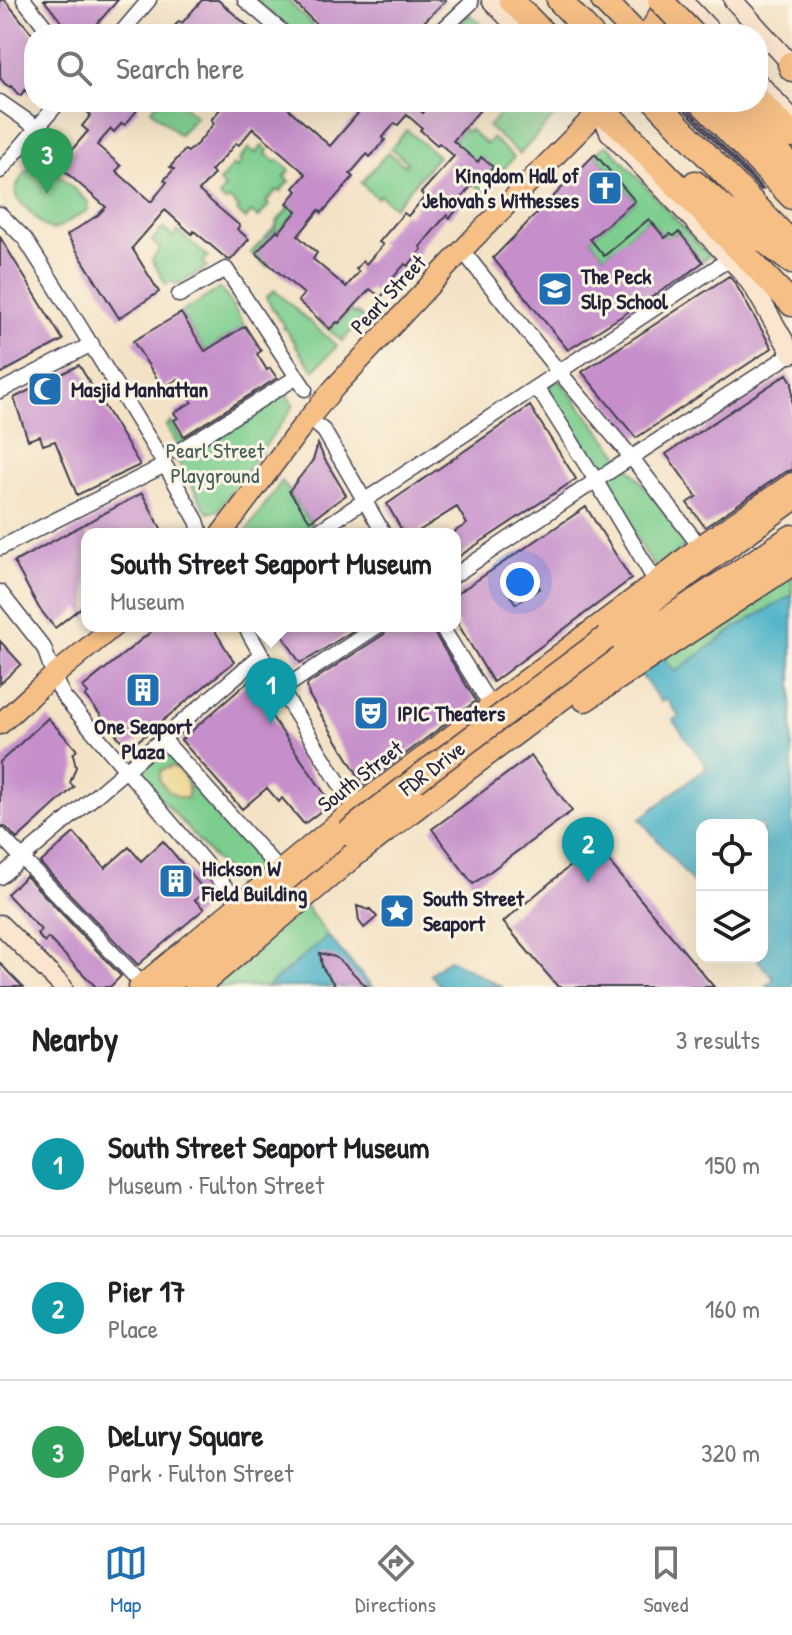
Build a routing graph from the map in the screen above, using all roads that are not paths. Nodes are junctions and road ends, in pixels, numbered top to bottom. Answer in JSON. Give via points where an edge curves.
{"nodes":[{"id":1,"x":24,"y":0,"type":"edge"},
{"id":2,"x":149,"y":0,"type":"edge"},
{"id":3,"x":245,"y":0,"type":"edge"},
{"id":4,"x":491,"y":0,"type":"edge"},
{"id":5,"x":511,"y":0,"type":"edge"},
{"id":6,"x":530,"y":0,"type":"edge"},
{"id":7,"x":559,"y":0,"type":"edge"},
{"id":8,"x":603,"y":0,"type":"edge"},
{"id":9,"x":660,"y":0,"type":"edge"},
{"id":10,"x":667,"y":0,"type":"edge"},
{"id":11,"x":679,"y":0,"type":"edge"},
{"id":12,"x":733,"y":0,"type":"edge"},
{"id":13,"x":471,"y":3,"type":"dead end"},
{"id":14,"x":43,"y":24,"type":"edge"},
{"id":15,"x":129,"y":24,"type":"edge"},
{"id":16,"x":273,"y":24,"type":"edge"},
{"id":17,"x":449,"y":24,"type":"edge"},
{"id":18,"x":514,"y":24,"type":"edge"},
{"id":19,"x":534,"y":24,"type":"edge"},
{"id":20,"x":553,"y":24,"type":"edge"},
{"id":21,"x":582,"y":24,"type":"edge"},
{"id":22,"x":626,"y":24,"type":"edge"},
{"id":23,"x":654,"y":24,"type":"edge"},
{"id":24,"x":682,"y":24,"type":"edge"},
{"id":25,"x":687,"y":24,"type":"edge"},
{"id":26,"x":704,"y":24,"type":"edge"},
{"id":27,"x":754,"y":24,"type":"edge"},
{"id":28,"x":768,"y":40,"type":"edge"},
{"id":29,"x":791,"y":66,"type":"edge"},
{"id":30,"x":768,"y":93,"type":"edge"},
{"id":31,"x":0,"y":102,"type":"edge"},
{"id":32,"x":768,"y":110,"type":"edge"},
{"id":33,"x":50,"y":112,"type":"edge"},
{"id":34,"x":594,"y":112,"type":"edge"},
{"id":35,"x":604,"y":112,"type":"edge"},
{"id":36,"x":608,"y":112,"type":"edge"},
{"id":37,"x":611,"y":112,"type":"edge"},
{"id":38,"x":666,"y":112,"type":"edge"},
{"id":39,"x":711,"y":112,"type":"edge"},
{"id":40,"x":742,"y":112,"type":"edge"},
{"id":41,"x":792,"y":119,"type":"edge"},
{"id":42,"x":36,"y":127,"type":"junction"},
{"id":43,"x":792,"y":135,"type":"edge"},
{"id":44,"x":792,"y":167,"type":"edge"},
{"id":45,"x":0,"y":171,"type":"edge"},
{"id":46,"x":696,"y":184,"type":"junction"},
{"id":47,"x":792,"y":197,"type":"edge"},
{"id":48,"x":0,"y":214,"type":"edge"},
{"id":49,"x":792,"y":244,"type":"edge"},
{"id":50,"x":462,"y":250,"type":"junction"},
{"id":51,"x":733,"y":262,"type":"junction"},
{"id":52,"x":792,"y":262,"type":"edge"},
{"id":53,"x":792,"y":288,"type":"edge"},
{"id":54,"x":179,"y":295,"type":"dead end"},
{"id":55,"x":792,"y":304,"type":"edge"},
{"id":56,"x":92,"y":344,"type":"junction"},
{"id":57,"x":790,"y":352,"type":"edge"},
{"id":58,"x":560,"y":372,"type":"junction"},
{"id":59,"x":534,"y":389,"type":"junction"},
{"id":60,"x":0,"y":391,"type":"edge"},
{"id":61,"x":309,"y":418,"type":"junction"},
{"id":62,"x":177,"y":452,"type":"dead end"},
{"id":63,"x":632,"y":458,"type":"junction"},
{"id":64,"x":165,"y":465,"type":"junction"},
{"id":65,"x":595,"y":481,"type":"junction"},
{"id":66,"x":792,"y":483,"type":"edge"},
{"id":67,"x":792,"y":498,"type":"edge"},
{"id":68,"x":363,"y":501,"type":"junction"},
{"id":69,"x":792,"y":514,"type":"edge"},
{"id":70,"x":199,"y":528,"type":"edge"},
{"id":71,"x":226,"y":528,"type":"edge"},
{"id":72,"x":323,"y":528,"type":"edge"},
{"id":73,"x":380,"y":528,"type":"edge"},
{"id":74,"x":792,"y":537,"type":"edge"},
{"id":75,"x":0,"y":548,"type":"edge"},
{"id":76,"x":704,"y":551,"type":"junction"},
{"id":77,"x":792,"y":563,"type":"edge"},
{"id":78,"x":461,"y":571,"type":"edge"},
{"id":79,"x":656,"y":582,"type":"junction"},
{"id":80,"x":0,"y":592,"type":"edge"},
{"id":81,"x":107,"y":632,"type":"edge"},
{"id":82,"x":248,"y":632,"type":"edge"},
{"id":83,"x":369,"y":632,"type":"edge"},
{"id":84,"x":445,"y":632,"type":"edge"},
{"id":85,"x":606,"y":638,"type":"junction"},
{"id":86,"x":261,"y":655,"type":"junction"},
{"id":87,"x":54,"y":676,"type":"junction"},
{"id":88,"x":281,"y":690,"type":"junction"},
{"id":89,"x":491,"y":706,"type":"junction"},
{"id":90,"x":0,"y":724,"type":"edge"},
{"id":91,"x":163,"y":739,"type":"junction"},
{"id":92,"x":126,"y":770,"type":"junction"},
{"id":93,"x":362,"y":803,"type":"junction"},
{"id":94,"x":421,"y":803,"type":"junction"},
{"id":95,"x":0,"y":835,"type":"edge"},
{"id":96,"x":22,"y":858,"type":"junction"},
{"id":97,"x":280,"y":871,"type":"junction"},
{"id":98,"x":0,"y":877,"type":"edge"},
{"id":99,"x":239,"y":903,"type":"junction"},
{"id":100,"x":0,"y":924,"type":"edge"},
{"id":101,"x":148,"y":986,"type":"edge"},
{"id":102,"x":63,"y":987,"type":"edge"},
{"id":103,"x":197,"y":987,"type":"edge"}],
"edges":[{"from":1,"to":14,"type":"street"},
{"from":2,"to":15,"type":"street"},
{"from":3,"to":16,"type":"street"},
{"from":4,"to":18,"type":"main road"},
{"from":5,"to":19,"type":"highway"},
{"from":6,"to":20,"type":"highway"},
{"from":7,"to":21,"type":"highway"},
{"from":8,"to":22,"type":"highway"},
{"from":9,"to":24,"type":"highway","bridge":true},
{"from":10,"to":23,"type":"main road"},
{"from":11,"to":25,"type":"highway"},
{"from":11,"to":26,"type":"main road"},
{"from":12,"to":27,"type":"main road"},
{"from":13,"to":17,"type":"street"},
{"from":28,"to":29,"type":"main road"},
{"from":30,"to":41,"type":"main road"},
{"from":31,"to":42,"type":"street"},
{"from":32,"to":43,"type":"highway"},
{"from":33,"to":42,"type":"street"},
{"from":34,"to":50,"type":"main road","name":"Pearl Street"},
{"from":35,"to":51,"type":"main road","via":[[609,132]]},
{"from":36,"to":55,"type":"highway"},
{"from":37,"to":46,"type":"highway"},
{"from":38,"to":49,"type":"highway"},
{"from":39,"to":47,"type":"highway"},
{"from":40,"to":44,"type":"highway"},
{"from":42,"to":45,"type":"street"},
{"from":46,"to":52,"type":"highway"},
{"from":46,"to":53,"type":"highway"},
{"from":48,"to":56,"type":"street","via":[[32,250]]},
{"from":50,"to":58,"type":"street"},
{"from":50,"to":61,"type":"main road","name":"Pearl Street"},
{"from":51,"to":57,"type":"main road"},
{"from":51,"to":58,"type":"street","via":[[720,265]]},
{"from":54,"to":62,"type":"street","via":[[226,269],[301,383]]},
{"from":56,"to":60,"type":"street"},
{"from":56,"to":64,"type":"street"},
{"from":57,"to":63,"type":"street"},
{"from":58,"to":59,"type":"street"},
{"from":58,"to":63,"type":"street"},
{"from":59,"to":65,"type":"street"},
{"from":59,"to":68,"type":"street"},
{"from":61,"to":68,"type":"street","via":[[324,431]]},
{"from":61,"to":71,"type":"main road","name":"Pearl Street"},
{"from":63,"to":65,"type":"street"},
{"from":63,"to":76,"type":"street"},
{"from":64,"to":70,"type":"street"},
{"from":64,"to":75,"type":"street"},
{"from":65,"to":78,"type":"street"},
{"from":65,"to":79,"type":"street"},
{"from":66,"to":76,"type":"main road","name":"South Street"},
{"from":67,"to":76,"type":"main road","name":"South Street"},
{"from":67,"to":85,"type":"highway"},
{"from":68,"to":72,"type":"street"},
{"from":68,"to":73,"type":"street"},
{"from":69,"to":85,"type":"highway","name":"FDR Drive"},
{"from":74,"to":94,"type":"highway","name":"FDR Drive","via":[[656,627]]},
{"from":76,"to":79,"type":"main road","name":"South Street"},
{"from":77,"to":94,"type":"highway","via":[[477,772]]},
{"from":79,"to":89,"type":"main road","name":"South Street"},
{"from":80,"to":87,"type":"street","via":[[44,648]]},
{"from":81,"to":87,"type":"main road"},
{"from":82,"to":86,"type":"street"},
{"from":83,"to":88,"type":"street"},
{"from":84,"to":89,"type":"street"},
{"from":85,"to":101,"type":"highway","name":"FDR Drive","bridge":true},
{"from":86,"to":88,"type":"street"},
{"from":86,"to":91,"type":"street"},
{"from":87,"to":90,"type":"main road"},
{"from":87,"to":92,"type":"street","via":[[64,697]]},
{"from":88,"to":93,"type":"street","via":[[346,794]]},
{"from":89,"to":93,"type":"main road","name":"South Street"},
{"from":91,"to":92,"type":"street"},
{"from":91,"to":97,"type":"street"},
{"from":92,"to":96,"type":"street"},
{"from":92,"to":99,"type":"street"},
{"from":93,"to":97,"type":"main road","name":"South Street"},
{"from":94,"to":103,"type":"highway","name":"FDR Drive","bridge":true},
{"from":95,"to":96,"type":"street"},
{"from":96,"to":98,"type":"street"},
{"from":96,"to":101,"type":"street"},
{"from":97,"to":99,"type":"main road","name":"South Street"},
{"from":99,"to":101,"type":"main road","name":"South Street"},
{"from":100,"to":102,"type":"main road"}]}
